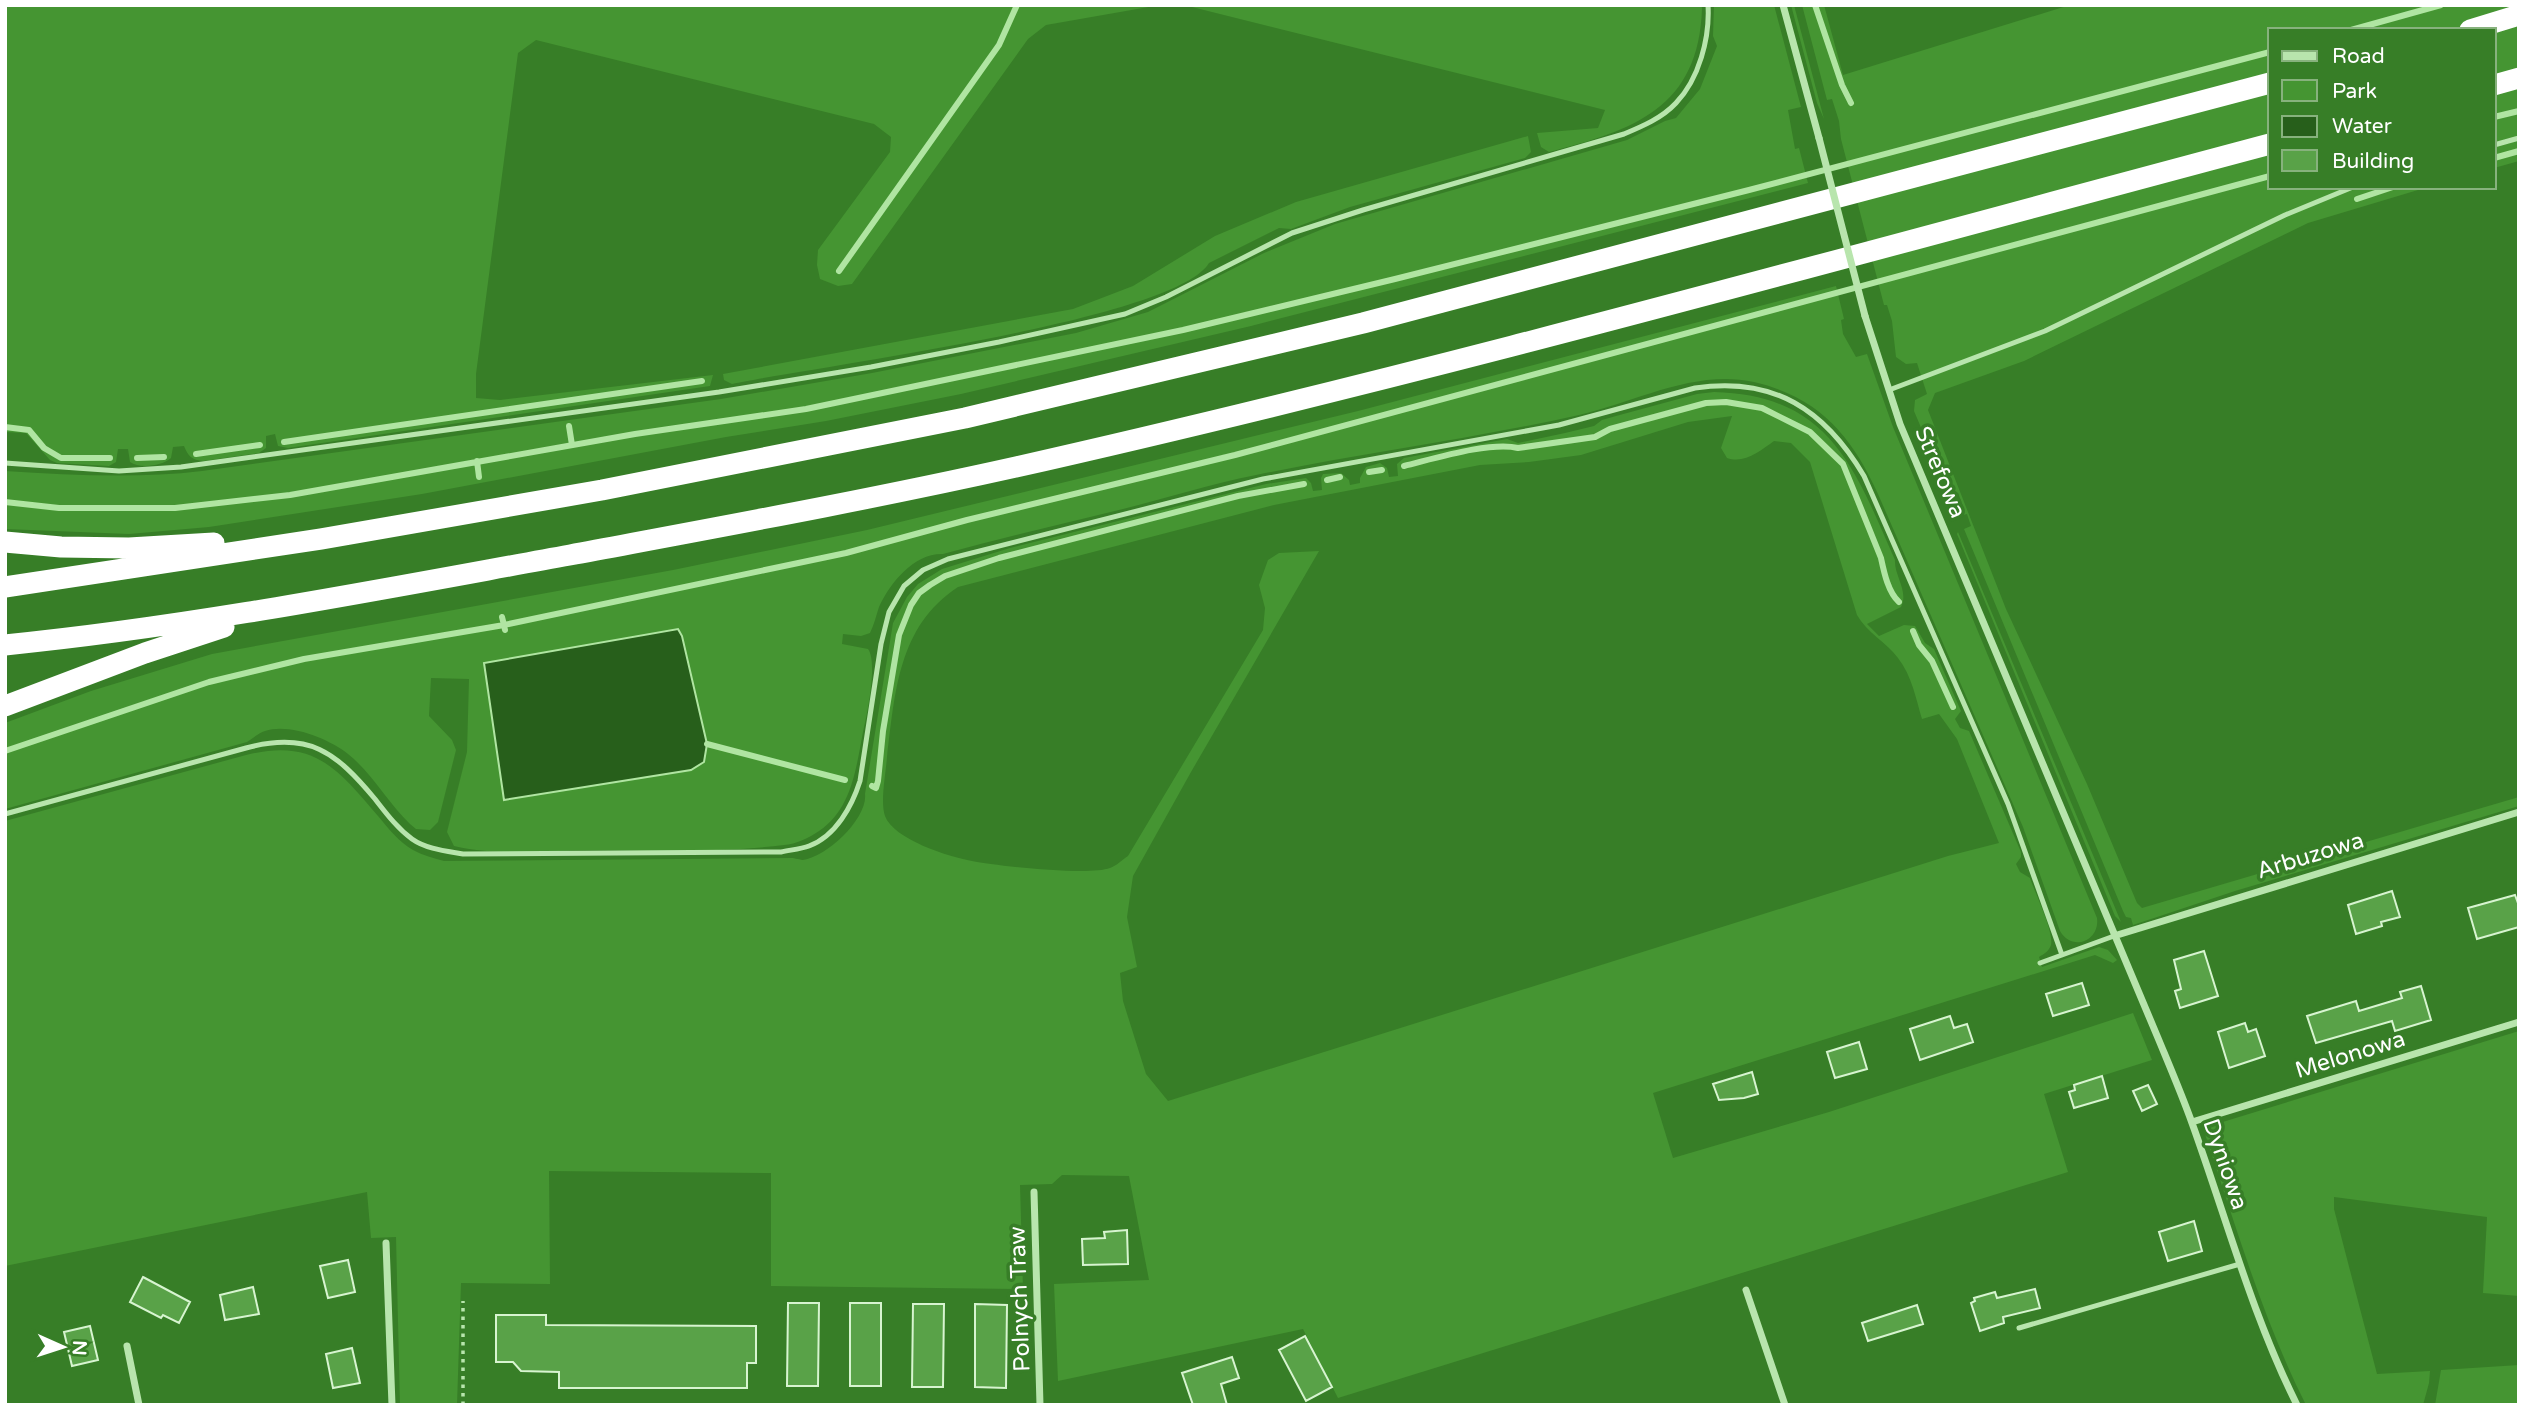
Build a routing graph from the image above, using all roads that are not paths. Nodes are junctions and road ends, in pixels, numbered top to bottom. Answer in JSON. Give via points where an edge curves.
{"nodes":[{"id":1,"x":1708,"y":5,"type":"edge"},
{"id":2,"x":1783,"y":5,"type":"edge"},
{"id":3,"x":2519,"y":15,"type":"edge"},
{"id":4,"x":2477,"y":28,"type":"edge"},
{"id":5,"x":2519,"y":78,"type":"edge"},
{"id":6,"x":2268,"y":84,"type":"edge"},
{"id":7,"x":2496,"y":84,"type":"edge"},
{"id":8,"x":2519,"y":138,"type":"edge"},
{"id":9,"x":2496,"y":144,"type":"edge"},
{"id":10,"x":2268,"y":145,"type":"edge"},
{"id":11,"x":2349,"y":189,"type":"edge"},
{"id":12,"x":1889,"y":390,"type":"junction"},
{"id":13,"x":5,"y":463,"type":"edge"},
{"id":14,"x":321,"y":539,"type":"junction"},
{"id":15,"x":5,"y":542,"type":"edge"},
{"id":16,"x":5,"y":587,"type":"edge"},
{"id":17,"x":333,"y":598,"type":"junction"},
{"id":18,"x":5,"y":645,"type":"edge"},
{"id":19,"x":5,"y":706,"type":"edge"},
{"id":20,"x":2519,"y":812,"type":"edge"},
{"id":21,"x":5,"y":814,"type":"edge"},
{"id":22,"x":2114,"y":936,"type":"junction"},
{"id":23,"x":2062,"y":954,"type":"junction"},
{"id":24,"x":2040,"y":963,"type":"dead end"},
{"id":25,"x":2519,"y":1022,"type":"edge"},
{"id":26,"x":2192,"y":1122,"type":"junction"},
{"id":27,"x":1034,"y":1192,"type":"dead end"},
{"id":28,"x":386,"y":1243,"type":"dead end"},
{"id":29,"x":2240,"y":1264,"type":"junction"},
{"id":30,"x":1746,"y":1290,"type":"dead end"},
{"id":31,"x":2020,"y":1328,"type":"dead end"},
{"id":32,"x":127,"y":1346,"type":"dead end"},
{"id":33,"x":139,"y":1405,"type":"edge"},
{"id":34,"x":391,"y":1405,"type":"edge"},
{"id":35,"x":1040,"y":1405,"type":"edge"},
{"id":36,"x":1785,"y":1405,"type":"edge"},
{"id":37,"x":2297,"y":1405,"type":"edge"}],
"edges":[{"from":1,"to":13,"type":"lane","via":[[1707,35],[1691,81],[1677,103],[1647,125],[1302,230],[1125,314],[871,367],[270,456],[119,471]]},
{"from":2,"to":12,"type":"street","name":"Strefowa","bridge":true},
{"from":3,"to":4,"type":"highway"},
{"from":5,"to":7,"type":"highway"},
{"from":6,"to":14,"type":"highway","via":[[1375,320],[965,418],[602,490]]},
{"from":8,"to":9,"type":"lane"},
{"from":10,"to":17,"type":"highway","via":[[1238,415],[839,505]]},
{"from":11,"to":12,"type":"lane","via":[[2285,215],[2045,331]]},
{"from":12,"to":22,"type":"street","name":"Strefowa"},
{"from":14,"to":15,"type":"highway","via":[[130,548]]},
{"from":14,"to":16,"type":"highway"},
{"from":17,"to":18,"type":"highway","via":[[113,634]]},
{"from":17,"to":19,"type":"highway","via":[[211,631]]},
{"from":20,"to":22,"type":"street","name":"Arbuzowa"},
{"from":21,"to":23,"type":"lane","via":[[286,740],[307,744],[350,769],[411,838],[463,854],[781,852],[811,845],[835,827],[854,800],[889,612],[904,586],[923,570],[948,559],[1263,479],[1559,425],[1695,388],[1744,386],[1783,397],[1807,410],[1847,447],[1864,476],[2008,804]]},
{"from":22,"to":23,"type":"lane"},
{"from":22,"to":26,"type":"street","name":"Dyniowa"},
{"from":23,"to":24,"type":"lane"},
{"from":25,"to":26,"type":"street","name":"Melonowa"},
{"from":26,"to":29,"type":"street","name":"Dyniowa"},
{"from":27,"to":35,"type":"street","name":"Polnych Traw"},
{"from":28,"to":34,"type":"street"},
{"from":29,"to":31,"type":"lane"},
{"from":29,"to":37,"type":"street","name":"Dyniowa"},
{"from":30,"to":36,"type":"street"},
{"from":32,"to":33,"type":"street"}]}
